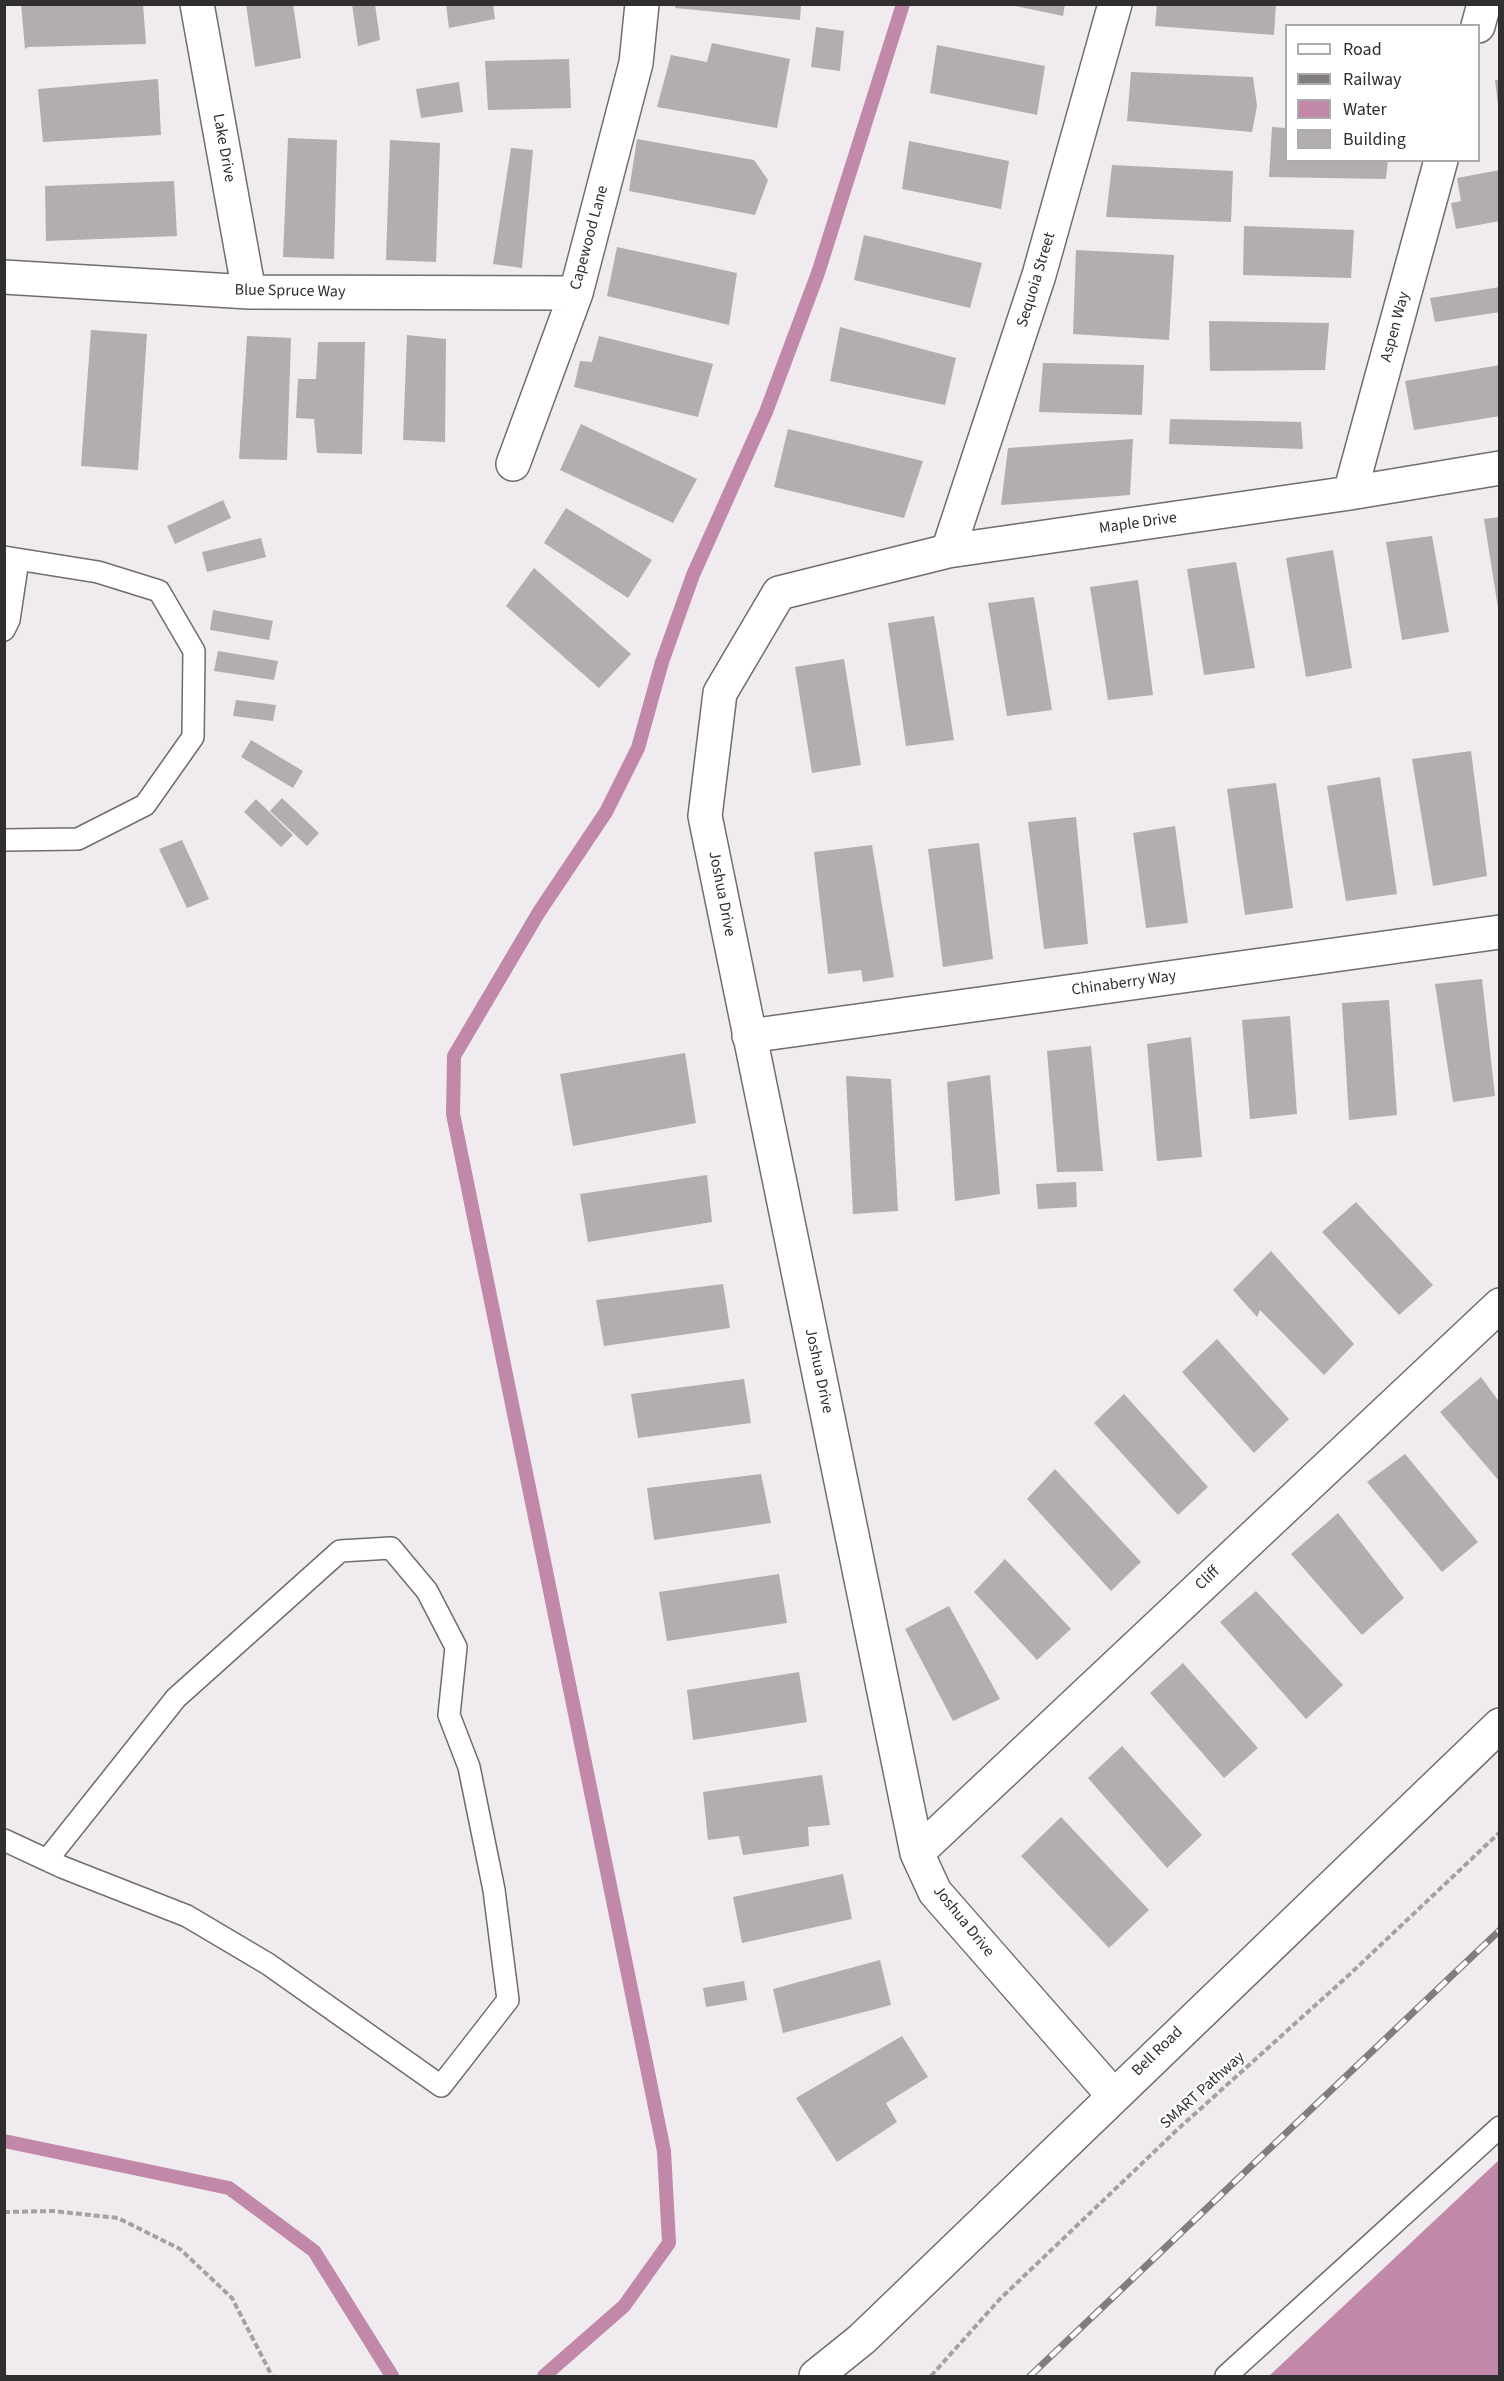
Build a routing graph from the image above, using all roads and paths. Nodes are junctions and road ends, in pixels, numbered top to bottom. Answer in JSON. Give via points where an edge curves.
{"nodes":[{"id":1,"x":197,"y":4,"type":"edge"},
{"id":2,"x":642,"y":4,"type":"edge"},
{"id":3,"x":1115,"y":4,"type":"edge"},
{"id":4,"x":1484,"y":4,"type":"edge"},
{"id":5,"x":1479,"y":24,"type":"edge"},
{"id":6,"x":1440,"y":162,"type":"edge"},
{"id":7,"x":4,"y":277,"type":"edge"},
{"id":8,"x":249,"y":292,"type":"junction"},
{"id":9,"x":576,"y":293,"type":"junction"},
{"id":10,"x":513,"y":464,"type":"dead end"},
{"id":11,"x":1500,"y":468,"type":"edge"},
{"id":12,"x":1350,"y":493,"type":"junction"},
{"id":13,"x":948,"y":551,"type":"junction"},
{"id":14,"x":11,"y":558,"type":"edge"},
{"id":15,"x":779,"y":593,"type":"joint"},
{"id":16,"x":4,"y":630,"type":"edge"},
{"id":17,"x":4,"y":840,"type":"edge"},
{"id":18,"x":1500,"y":933,"type":"edge"},
{"id":19,"x":749,"y":1036,"type":"junction"},
{"id":20,"x":1500,"y":1305,"type":"edge"},
{"id":21,"x":1500,"y":1725,"type":"edge"},
{"id":22,"x":1500,"y":1832,"type":"edge"},
{"id":23,"x":4,"y":1840,"type":"edge"},
{"id":24,"x":917,"y":1853,"type":"junction"},
{"id":25,"x":47,"y":1860,"type":"junction"},
{"id":26,"x":1113,"y":2096,"type":"junction"},
{"id":27,"x":1500,"y":2127,"type":"edge"},
{"id":28,"x":4,"y":2212,"type":"edge"},
{"id":29,"x":272,"y":2376,"type":"edge"},
{"id":30,"x":816,"y":2376,"type":"edge"},
{"id":31,"x":931,"y":2376,"type":"edge"},
{"id":32,"x":1226,"y":2376,"type":"edge"}],
"edges":[{"from":1,"to":8,"type":"street","name":"Lake Drive"},
{"from":2,"to":9,"type":"street","name":"Capewood Lane","via":[[636,63]]},
{"from":3,"to":13,"type":"street","name":"Sequoia Street","via":[[1040,275]]},
{"from":4,"to":5,"type":"street"},
{"from":6,"to":12,"type":"street","name":"Aspen Way"},
{"from":7,"to":8,"type":"street","name":"Blue Spruce Way"},
{"from":8,"to":9,"type":"street","name":"Blue Spruce Way"},
{"from":9,"to":10,"type":"street","name":"Capewood Lane"},
{"from":11,"to":12,"type":"street","name":"Maple Drive"},
{"from":12,"to":13,"type":"street","name":"Maple Drive"},
{"from":13,"to":15,"type":"street","name":"Maple Drive"},
{"from":14,"to":16,"type":"lane","via":[[9,620]]},
{"from":14,"to":17,"type":"lane","via":[[98,572],[159,591],[194,651],[193,737],[145,805],[78,839]]},
{"from":15,"to":19,"type":"street","name":"Joshua Drive","via":[[720,693],[705,816]]},
{"from":18,"to":19,"type":"street","name":"Chinaberry Way"},
{"from":19,"to":24,"type":"street","name":"Joshua Drive"},
{"from":20,"to":24,"type":"street","name":"Cliff"},
{"from":21,"to":26,"type":"street","name":"Bell Road"},
{"from":22,"to":31,"type":"path","name":"SMART Pathway","via":[[1178,2129],[1009,2291]]},
{"from":23,"to":25,"type":"lane"},
{"from":24,"to":26,"type":"street","name":"Joshua Drive","via":[[935,1892]]},
{"from":25,"to":25,"type":"lane","via":[[197,1922],[268,1964],[441,2086],[508,2000],[494,1890],[470,1767],[449,1715],[456,1647],[427,1591],[391,1548],[340,1551],[176,1698]]},
{"from":26,"to":30,"type":"street","name":"Bell Road","via":[[862,2339]]},
{"from":27,"to":32,"type":"lane"},
{"from":28,"to":29,"type":"path","via":[[53,2211],[118,2218],[180,2249],[232,2298]]}]}
